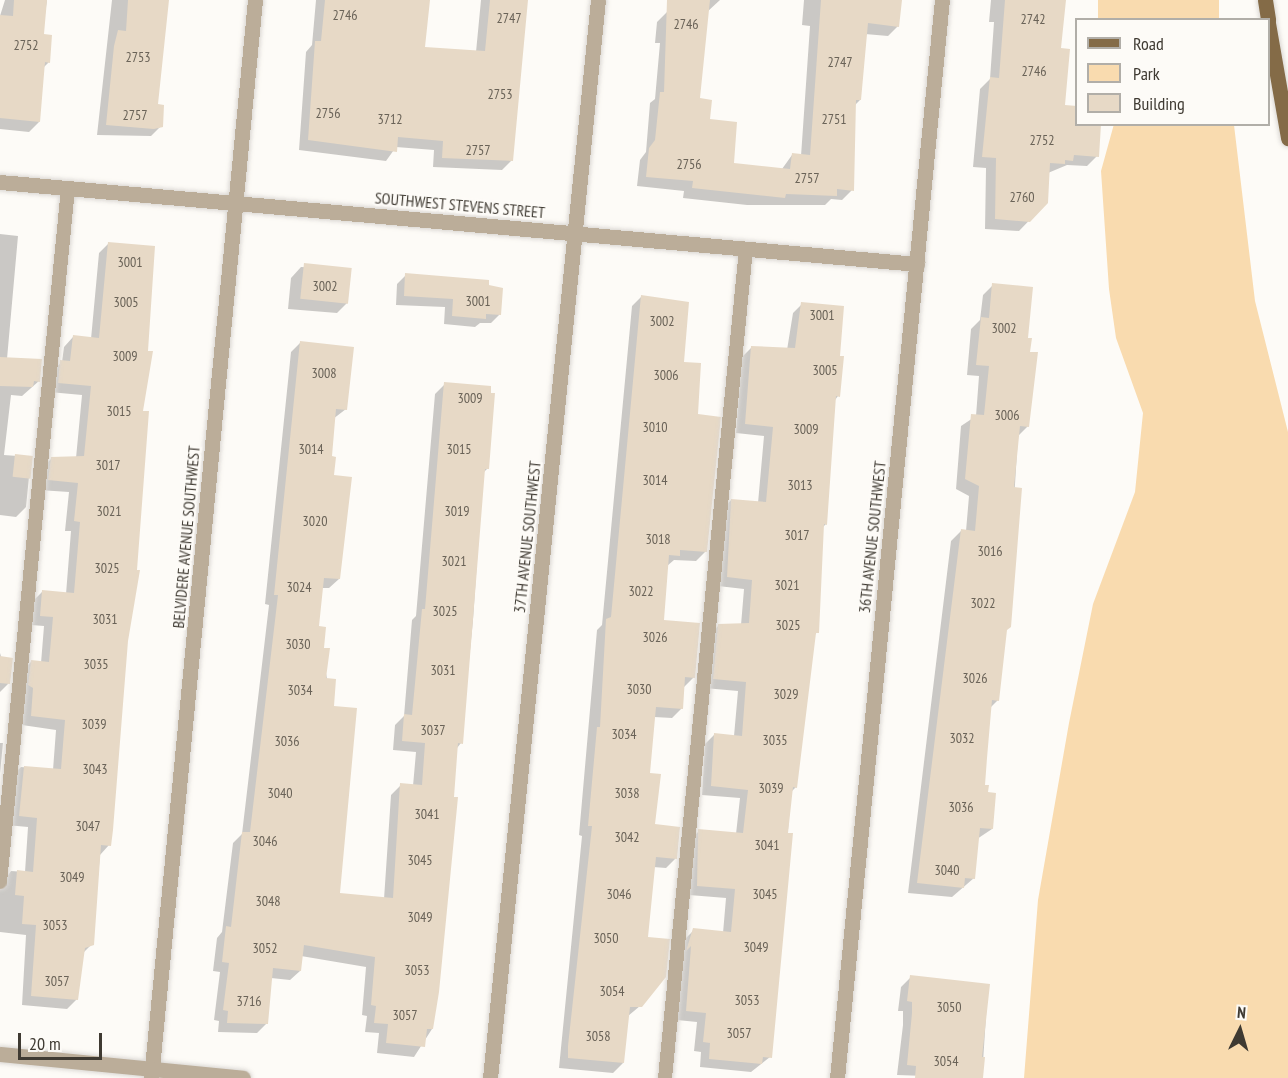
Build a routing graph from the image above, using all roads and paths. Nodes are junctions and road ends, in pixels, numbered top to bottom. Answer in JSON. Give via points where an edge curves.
{"nodes":[{"id":1,"x":255,"y":0,"type":"edge"},
{"id":2,"x":598,"y":0,"type":"edge"},
{"id":3,"x":942,"y":0,"type":"edge"},
{"id":4,"x":1265,"y":0,"type":"edge"},
{"id":5,"x":1268,"y":18,"type":"edge"},
{"id":6,"x":1270,"y":33,"type":"edge"},
{"id":7,"x":1288,"y":138,"type":"edge"},
{"id":8,"x":0,"y":182,"type":"edge"},
{"id":9,"x":68,"y":188,"type":"junction"},
{"id":10,"x":236,"y":203,"type":"junction"},
{"id":11,"x":575,"y":234,"type":"junction"},
{"id":12,"x":746,"y":249,"type":"junction"},
{"id":13,"x":917,"y":264,"type":"junction"},
{"id":14,"x":0,"y":882,"type":"edge"},
{"id":15,"x":0,"y":1054,"type":"edge"},
{"id":16,"x":152,"y":1074,"type":"edge"},
{"id":17,"x":243,"y":1078,"type":"edge"},
{"id":18,"x":490,"y":1078,"type":"edge"},
{"id":19,"x":665,"y":1078,"type":"edge"},
{"id":20,"x":837,"y":1078,"type":"edge"}],
"edges":[{"from":1,"to":10,"type":"street","name":"BELVIDERE AVENUE SOUTHWEST"},
{"from":2,"to":11,"type":"street","name":"37TH AVENUE SOUTHWEST"},
{"from":3,"to":13,"type":"street","name":"36TH AVENUE SOUTHWEST"},
{"from":4,"to":5,"type":"main road"},
{"from":6,"to":7,"type":"main road"},
{"from":8,"to":9,"type":"street","name":"SOUTHWEST STEVENS STREET"},
{"from":9,"to":10,"type":"street","name":"SOUTHWEST STEVENS STREET"},
{"from":9,"to":14,"type":"lane"},
{"from":10,"to":11,"type":"street","name":"SOUTHWEST STEVENS STREET"},
{"from":10,"to":16,"type":"street","name":"BELVIDERE AVENUE SOUTHWEST"},
{"from":11,"to":12,"type":"street","name":"SOUTHWEST STEVENS STREET"},
{"from":11,"to":18,"type":"street","name":"37TH AVENUE SOUTHWEST"},
{"from":12,"to":13,"type":"street","name":"SOUTHWEST STEVENS STREET"},
{"from":12,"to":19,"type":"lane"},
{"from":13,"to":20,"type":"street","name":"36TH AVENUE SOUTHWEST"},
{"from":15,"to":16,"type":"street"},
{"from":16,"to":17,"type":"street"}]}
